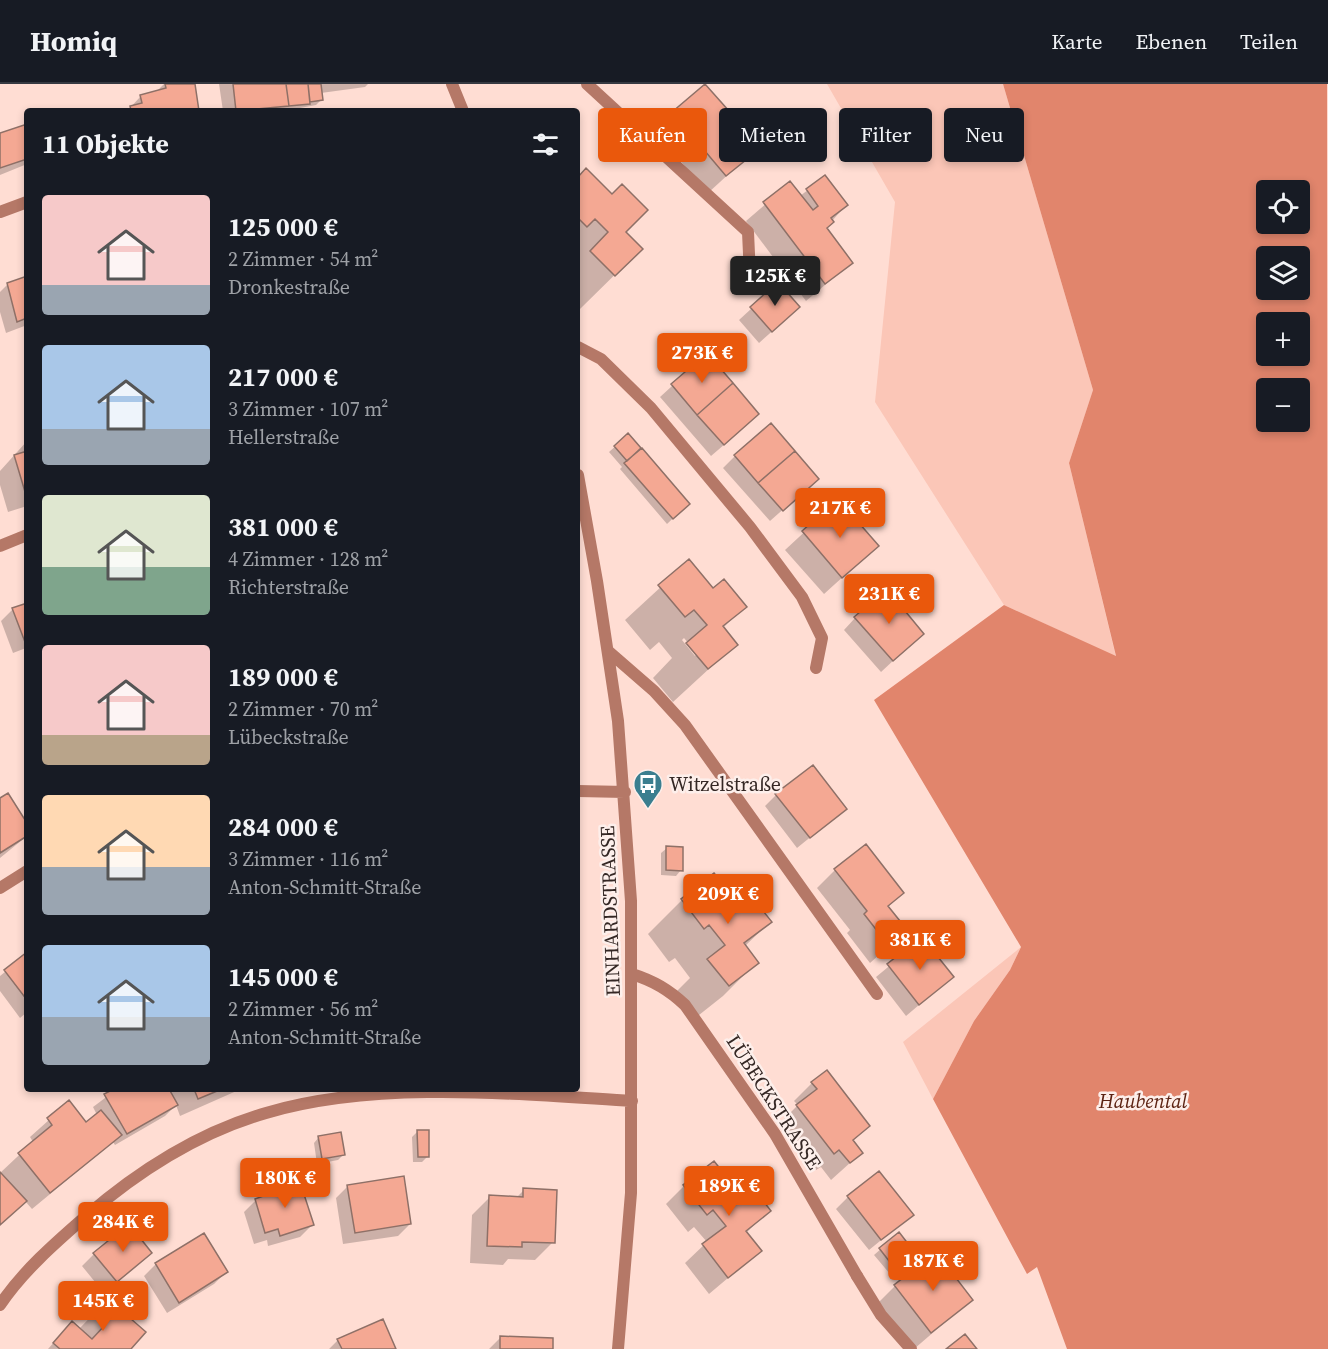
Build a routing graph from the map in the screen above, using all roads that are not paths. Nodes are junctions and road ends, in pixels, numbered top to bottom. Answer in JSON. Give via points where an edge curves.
{"nodes":[{"id":1,"x":452,"y":84,"type":"edge"},
{"id":2,"x":587,"y":84,"type":"edge"},
{"id":3,"x":462,"y":108,"type":"edge"},
{"id":4,"x":24,"y":203,"type":"edge"},
{"id":5,"x":0,"y":212,"type":"edge"},
{"id":6,"x":750,"y":276,"type":"dead end"},
{"id":7,"x":580,"y":348,"type":"edge"},
{"id":8,"x":580,"y":487,"type":"edge"},
{"id":9,"x":24,"y":536,"type":"edge"},
{"id":10,"x":0,"y":546,"type":"edge"},
{"id":11,"x":608,"y":651,"type":"junction"},
{"id":12,"x":816,"y":668,"type":"dead end"},
{"id":13,"x":580,"y":790,"type":"edge"},
{"id":14,"x":625,"y":792,"type":"junction"},
{"id":15,"x":24,"y":873,"type":"edge"},
{"id":16,"x":0,"y":888,"type":"edge"},
{"id":17,"x":632,"y":974,"type":"junction"},
{"id":18,"x":878,"y":993,"type":"dead end"},
{"id":19,"x":632,"y":1101,"type":"junction"},
{"id":20,"x":0,"y":1305,"type":"edge"},
{"id":21,"x":618,"y":1349,"type":"edge"},
{"id":22,"x":911,"y":1349,"type":"edge"}],
"edges":[{"from":1,"to":3,"type":"street"},
{"from":2,"to":6,"type":"street","via":[[748,232]]},
{"from":4,"to":5,"type":"street"},
{"from":7,"to":12,"type":"street","via":[[601,359],[651,408],[802,597],[822,638]]},
{"from":8,"to":11,"type":"street","name":"EINHARDSTRASSE"},
{"from":9,"to":10,"type":"street"},
{"from":11,"to":14,"type":"street","name":"EINHARDSTRASSE"},
{"from":11,"to":18,"type":"street","via":[[654,691],[684,725]]},
{"from":13,"to":14,"type":"street"},
{"from":14,"to":17,"type":"street","name":"EINHARDSTRASSE"},
{"from":15,"to":16,"type":"street"},
{"from":17,"to":19,"type":"street","name":"EINHARDSTRASSE"},
{"from":17,"to":22,"type":"street","name":"LÜBECKSTRASSE","via":[[670,991],[685,1005],[775,1134],[881,1315]]},
{"from":19,"to":20,"type":"street","via":[[526,1095],[369,1095],[334,1098],[265,1113],[199,1140],[129,1182],[69,1231]]},
{"from":19,"to":21,"type":"street","name":"EINHARDSTRASSE","via":[[631,1193]]}]}
